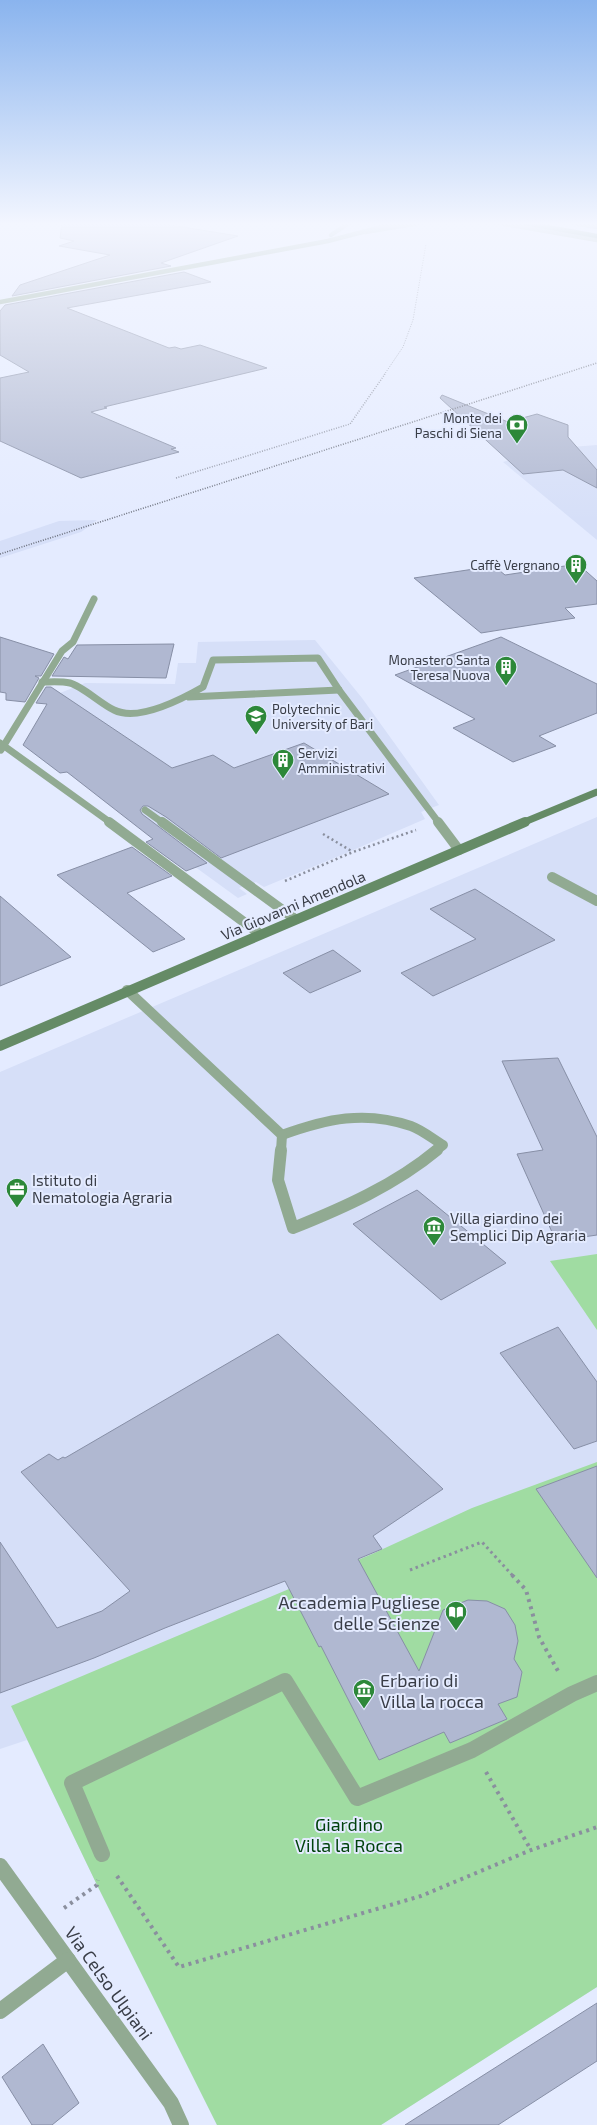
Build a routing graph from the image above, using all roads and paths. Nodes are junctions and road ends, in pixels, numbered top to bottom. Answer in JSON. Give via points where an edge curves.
{"nodes":[{"id":1,"x":412,"y":322,"type":"edge"},
{"id":2,"x":176,"y":478,"type":"dead end"},
{"id":3,"x":94,"y":599,"type":"dead end"},
{"id":4,"x":42,"y":682,"type":"junction"},
{"id":5,"x":339,"y":690,"type":"junction"},
{"id":6,"x":185,"y":697,"type":"junction"},
{"id":7,"x":1,"y":746,"type":"edge"},
{"id":8,"x":597,"y":792,"type":"edge"},
{"id":9,"x":145,"y":810,"type":"dead end"},
{"id":10,"x":444,"y":830,"type":"junction"},
{"id":11,"x":323,"y":834,"type":"dead end"},
{"id":12,"x":459,"y":850,"type":"junction"},
{"id":13,"x":353,"y":852,"type":"junction"},
{"id":14,"x":552,"y":877,"type":"dead end"},
{"id":15,"x":259,"y":894,"type":"junction"},
{"id":16,"x":597,"y":901,"type":"edge"},
{"id":17,"x":295,"y":919,"type":"junction"},
{"id":18,"x":260,"y":934,"type":"junction"},
{"id":19,"x":127,"y":990,"type":"junction"},
{"id":20,"x":0,"y":1046,"type":"edge"},
{"id":21,"x":282,"y":1135,"type":"junction"},
{"id":22,"x":410,"y":1570,"type":"dead end"},
{"id":23,"x":597,"y":1683,"type":"edge"},
{"id":24,"x":572,"y":1694,"type":"junction"},
{"id":25,"x":472,"y":1750,"type":"junction"},
{"id":26,"x":597,"y":1827,"type":"edge"},
{"id":27,"x":531,"y":1850,"type":"junction"},
{"id":28,"x":102,"y":1854,"type":"junction"},
{"id":29,"x":0,"y":1866,"type":"edge"},
{"id":30,"x":41,"y":1923,"type":"junction"},
{"id":31,"x":68,"y":1960,"type":"junction"},
{"id":32,"x":0,"y":2011,"type":"edge"},
{"id":33,"x":181,"y":2125,"type":"edge"}],
"edges":[{"from":1,"to":2,"type":"path","via":[[403,347],[350,424]]},
{"from":3,"to":4,"type":"street","via":[[73,642],[62,650]]},
{"from":4,"to":6,"type":"street","via":[[70,683],[115,711],[126,714],[142,713]]},
{"from":4,"to":7,"type":"street"},
{"from":5,"to":6,"type":"street"},
{"from":5,"to":6,"type":"street","via":[[318,658],[214,660],[203,687]]},
{"from":5,"to":10,"type":"street"},
{"from":7,"to":18,"type":"street"},
{"from":8,"to":12,"type":"main road","name":"Via Giovanni Amendola"},
{"from":9,"to":15,"type":"street"},
{"from":10,"to":12,"type":"street"},
{"from":10,"to":13,"type":"path","via":[[413,830]]},
{"from":11,"to":13,"type":"path"},
{"from":12,"to":17,"type":"main road","name":"Via Giovanni Amendola"},
{"from":13,"to":15,"type":"path"},
{"from":14,"to":16,"type":"street"},
{"from":15,"to":17,"type":"street"},
{"from":17,"to":18,"type":"main road","name":"Via Giovanni Amendola"},
{"from":18,"to":19,"type":"main road","name":"Via Giovanni Amendola"},
{"from":19,"to":20,"type":"main road","name":"Via Giovanni Amendola"},
{"from":19,"to":21,"type":"street"},
{"from":21,"to":21,"type":"street","via":[[278,1180],[293,1228],[340,1209],[414,1169],[443,1145],[412,1126],[363,1116],[318,1122]]},
{"from":22,"to":24,"type":"path","via":[[482,1542],[526,1590],[539,1637]]},
{"from":23,"to":24,"type":"street"},
{"from":24,"to":25,"type":"street"},
{"from":25,"to":27,"type":"path"},
{"from":25,"to":28,"type":"street","via":[[357,1798],[285,1681],[72,1783]]},
{"from":26,"to":27,"type":"path"},
{"from":27,"to":28,"type":"path","via":[[421,1896],[179,1966]]},
{"from":28,"to":30,"type":"path","via":[[97,1885]]},
{"from":29,"to":30,"type":"street","name":"Via Celso Ulpiani"},
{"from":30,"to":31,"type":"street","name":"Via Celso Ulpiani"},
{"from":31,"to":32,"type":"street"},
{"from":31,"to":33,"type":"street","name":"Via Celso Ulpiani","via":[[171,2103]]}]}
